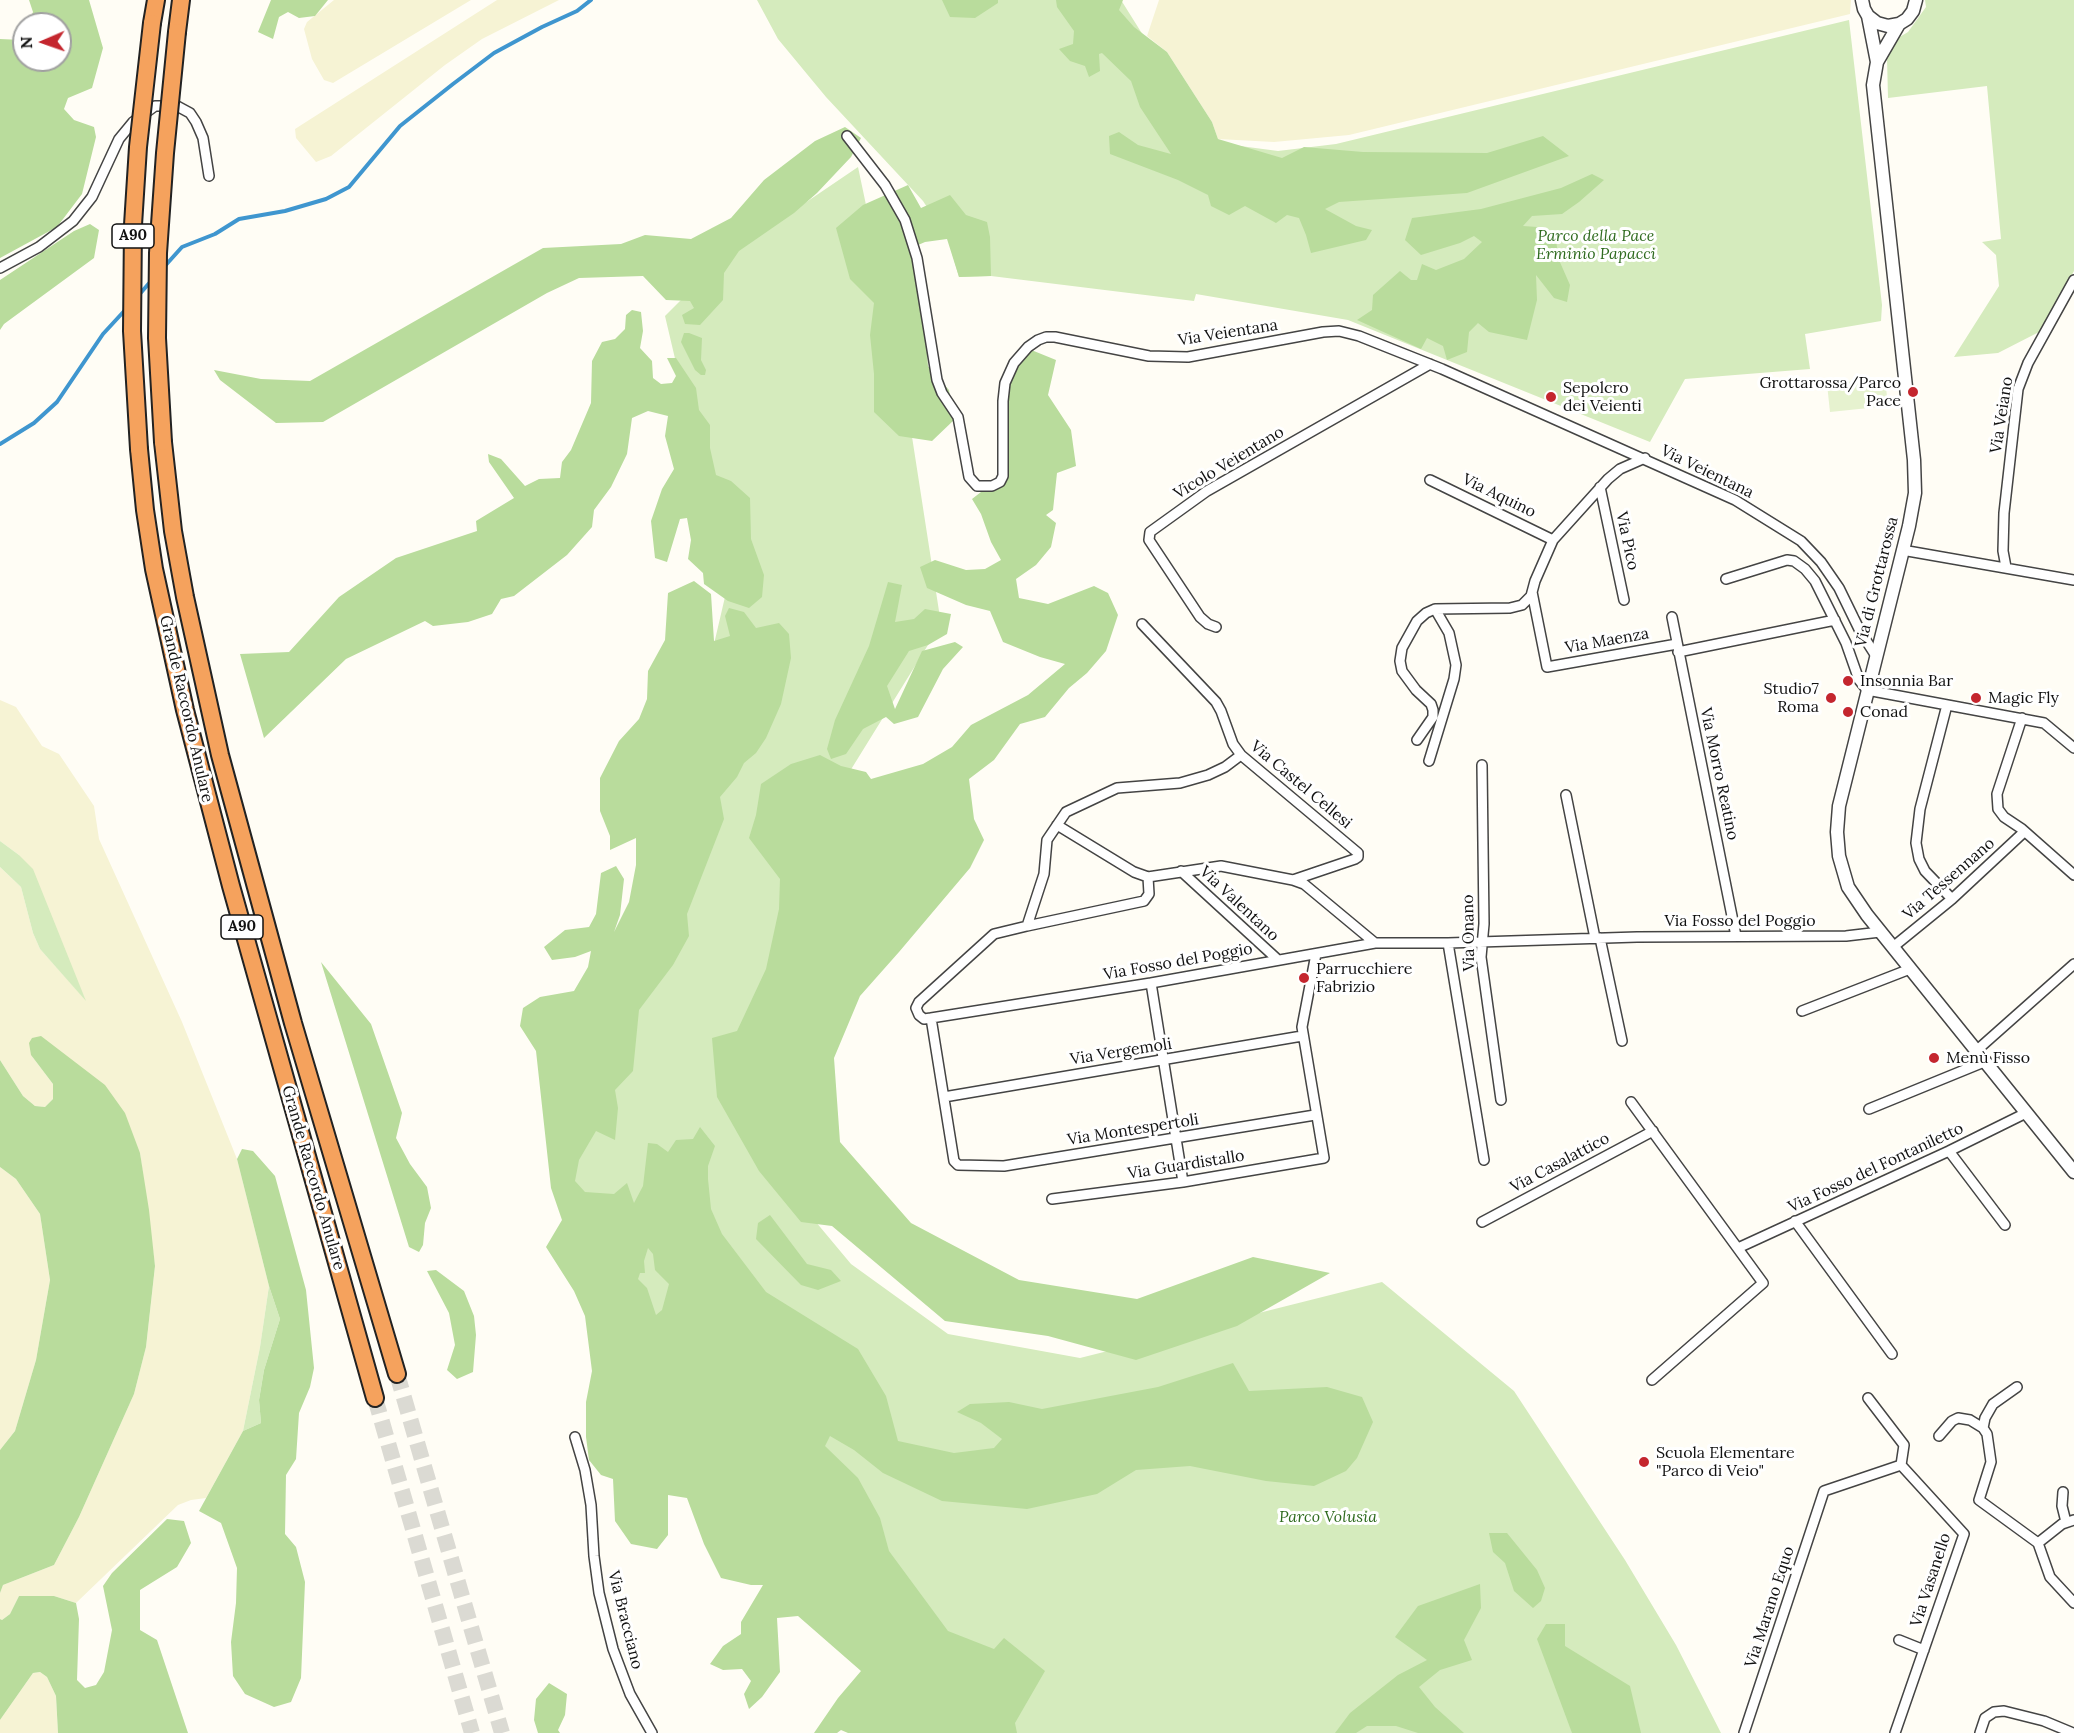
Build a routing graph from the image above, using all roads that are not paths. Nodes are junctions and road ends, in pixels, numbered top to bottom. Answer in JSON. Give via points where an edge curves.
{"nodes":[{"id":1,"x":156,"y":0,"type":"edge"},
{"id":2,"x":182,"y":0,"type":"edge"},
{"id":3,"x":1862,"y":0,"type":"edge"},
{"id":4,"x":1916,"y":1,"type":"edge"},
{"id":5,"x":1868,"y":16,"type":"junction"},
{"id":6,"x":1899,"y":24,"type":"junction"},
{"id":7,"x":1878,"y":62,"type":"junction"},
{"id":8,"x":847,"y":136,"type":"dead end"},
{"id":9,"x":209,"y":176,"type":"dead end"},
{"id":10,"x":0,"y":268,"type":"edge"},
{"id":11,"x":2074,"y":280,"type":"edge"},
{"id":12,"x":1430,"y":364,"type":"junction"},
{"id":13,"x":1645,"y":458,"type":"junction"},
{"id":14,"x":1430,"y":480,"type":"dead end"},
{"id":15,"x":1600,"y":488,"type":"junction"},
{"id":16,"x":1554,"y":540,"type":"junction"},
{"id":17,"x":1902,"y":550,"type":"junction"},
{"id":18,"x":2006,"y":567,"type":"junction"},
{"id":19,"x":1726,"y":579,"type":"dead end"},
{"id":20,"x":2074,"y":580,"type":"edge"},
{"id":21,"x":1532,"y":592,"type":"junction"},
{"id":22,"x":1624,"y":600,"type":"dead end"},
{"id":23,"x":1435,"y":609,"type":"junction"},
{"id":24,"x":1672,"y":617,"type":"dead end"},
{"id":25,"x":1834,"y":620,"type":"junction"},
{"id":26,"x":1142,"y":624,"type":"dead end"},
{"id":27,"x":1216,"y":627,"type":"dead end"},
{"id":28,"x":1677,"y":648,"type":"junction"},
{"id":29,"x":1876,"y":656,"type":"junction"},
{"id":30,"x":1867,"y":690,"type":"junction"},
{"id":31,"x":1947,"y":705,"type":"junction"},
{"id":32,"x":2022,"y":718,"type":"junction"},
{"id":33,"x":1417,"y":740,"type":"dead end"},
{"id":34,"x":2074,"y":748,"type":"edge"},
{"id":35,"x":1241,"y":755,"type":"junction"},
{"id":36,"x":1429,"y":761,"type":"dead end"},
{"id":37,"x":1482,"y":765,"type":"dead end"},
{"id":38,"x":1566,"y":795,"type":"dead end"},
{"id":39,"x":1057,"y":825,"type":"junction"},
{"id":40,"x":2024,"y":832,"type":"junction"},
{"id":41,"x":1181,"y":871,"type":"junction"},
{"id":42,"x":2074,"y":875,"type":"edge"},
{"id":43,"x":1148,"y":877,"type":"junction"},
{"id":44,"x":1293,"y":879,"type":"junction"},
{"id":45,"x":1952,"y":898,"type":"junction"},
{"id":46,"x":1027,"y":926,"type":"junction"},
{"id":47,"x":1880,"y":932,"type":"junction"},
{"id":48,"x":1736,"y":936,"type":"junction"},
{"id":49,"x":1598,"y":938,"type":"junction"},
{"id":50,"x":1483,"y":941,"type":"junction"},
{"id":51,"x":1375,"y":943,"type":"junction"},
{"id":52,"x":1448,"y":943,"type":"junction"},
{"id":53,"x":1893,"y":947,"type":"junction"},
{"id":54,"x":1316,"y":954,"type":"junction"},
{"id":55,"x":1277,"y":959,"type":"junction"},
{"id":56,"x":2074,"y":964,"type":"edge"},
{"id":57,"x":1910,"y":969,"type":"junction"},
{"id":58,"x":1151,"y":983,"type":"junction"},
{"id":59,"x":1802,"y":1011,"type":"dead end"},
{"id":60,"x":931,"y":1018,"type":"junction"},
{"id":61,"x":1302,"y":1036,"type":"junction"},
{"id":62,"x":1622,"y":1041,"type":"dead end"},
{"id":63,"x":1976,"y":1051,"type":"junction"},
{"id":64,"x":1164,"y":1061,"type":"junction"},
{"id":65,"x":1984,"y":1062,"type":"junction"},
{"id":66,"x":944,"y":1097,"type":"junction"},
{"id":67,"x":1501,"y":1100,"type":"dead end"},
{"id":68,"x":1631,"y":1102,"type":"dead end"},
{"id":69,"x":1869,"y":1109,"type":"dead end"},
{"id":70,"x":2026,"y":1113,"type":"junction"},
{"id":71,"x":1315,"y":1115,"type":"junction"},
{"id":72,"x":1653,"y":1131,"type":"junction"},
{"id":73,"x":1176,"y":1138,"type":"junction"},
{"id":74,"x":1949,"y":1151,"type":"junction"},
{"id":75,"x":1484,"y":1160,"type":"dead end"},
{"id":76,"x":2074,"y":1172,"type":"edge"},
{"id":77,"x":1183,"y":1182,"type":"junction"},
{"id":78,"x":1052,"y":1199,"type":"dead end"},
{"id":79,"x":1795,"y":1221,"type":"junction"},
{"id":80,"x":1482,"y":1222,"type":"dead end"},
{"id":81,"x":2005,"y":1225,"type":"dead end"},
{"id":82,"x":1738,"y":1248,"type":"junction"},
{"id":83,"x":1892,"y":1354,"type":"dead end"},
{"id":84,"x":397,"y":1374,"type":"tunnel mouth"},
{"id":85,"x":1652,"y":1380,"type":"dead end"},
{"id":86,"x":2017,"y":1387,"type":"dead end"},
{"id":87,"x":375,"y":1398,"type":"tunnel mouth"},
{"id":88,"x":1868,"y":1398,"type":"dead end"},
{"id":89,"x":1985,"y":1431,"type":"junction"},
{"id":90,"x":1939,"y":1436,"type":"dead end"},
{"id":91,"x":575,"y":1437,"type":"dead end"},
{"id":92,"x":1901,"y":1465,"type":"junction"},
{"id":93,"x":2063,"y":1492,"type":"dead end"},
{"id":94,"x":2070,"y":1521,"type":"edge"},
{"id":95,"x":2038,"y":1543,"type":"junction"},
{"id":96,"x":2074,"y":1603,"type":"edge"},
{"id":97,"x":1899,"y":1640,"type":"dead end"},
{"id":98,"x":1924,"y":1650,"type":"junction"},
{"id":99,"x":652,"y":1733,"type":"edge"},
{"id":100,"x":1744,"y":1733,"type":"edge"},
{"id":101,"x":1894,"y":1733,"type":"edge"},
{"id":102,"x":1980,"y":1733,"type":"edge"},
{"id":103,"x":2073,"y":1733,"type":"edge"}],
"edges":[{"from":1,"to":87,"type":"highway","name":"Grande Raccordo Anulare","number":"A90","bridge":true,"via":[[138,147],[132,251],[139,449],[154,569],[184,710],[237,909]]},
{"from":2,"to":84,"type":"highway","name":"Grande Raccordo Anulare","number":"A90","bridge":true,"via":[[158,244],[157,338],[170,510],[220,755],[293,1023]]},
{"from":3,"to":5,"type":"street","name":"Via di Grottarossa"},
{"from":4,"to":6,"type":"street","name":"Via di Grottarossa","via":[[1910,16]]},
{"from":5,"to":6,"type":"street","via":[[1882,25]]},
{"from":5,"to":7,"type":"street","name":"Via di Grottarossa"},
{"from":6,"to":7,"type":"street","name":"Via di Grottarossa"},
{"from":7,"to":17,"type":"street","name":"Via di Grottarossa","via":[[1873,85],[1916,474],[1914,503]]},
{"from":8,"to":12,"type":"street","name":"Via Veientana","via":[[885,185],[905,220],[917,258],[937,380],[958,417],[969,477],[977,486],[992,486],[1003,476],[1007,376],[1023,351],[1046,337],[1175,357],[1339,331]]},
{"from":9,"to":10,"type":"street","via":[[203,138],[190,113],[177,106],[155,106],[133,122],[119,139],[92,197],[73,221],[39,247]]},
{"from":11,"to":18,"type":"street","name":"Via Veiano","via":[[2018,389],[2004,513]]},
{"from":12,"to":13,"type":"street","name":"Via Veientana"},
{"from":12,"to":27,"type":"street","name":"Vicolo Veientano","via":[[1207,491],[1150,532],[1149,540],[1200,617]]},
{"from":13,"to":15,"type":"street","via":[[1620,470]]},
{"from":13,"to":29,"type":"street","name":"Via Veientana","via":[[1735,500],[1801,541],[1839,588]]},
{"from":14,"to":16,"type":"street","name":"Via Aquino"},
{"from":15,"to":16,"type":"street"},
{"from":15,"to":22,"type":"street","name":"Via Pico"},
{"from":16,"to":21,"type":"street"},
{"from":17,"to":18,"type":"street"},
{"from":17,"to":29,"type":"street","name":"Via di Grottarossa"},
{"from":18,"to":20,"type":"street"},
{"from":19,"to":25,"type":"street","via":[[1794,561],[1815,581]]},
{"from":21,"to":23,"type":"street","via":[[1526,602],[1515,608]]},
{"from":21,"to":28,"type":"street","name":"Via Maenza","via":[[1547,668]]},
{"from":23,"to":33,"type":"street","via":[[1414,624],[1400,657],[1402,671],[1433,710]]},
{"from":23,"to":36,"type":"street","via":[[1449,633],[1456,665]]},
{"from":24,"to":28,"type":"street","name":"Via Morro Reatino"},
{"from":25,"to":28,"type":"street"},
{"from":25,"to":30,"type":"street"},
{"from":26,"to":35,"type":"street","name":"Via Castel Cellesi","via":[[1216,702]]},
{"from":28,"to":48,"type":"street","name":"Via Morro Reatino"},
{"from":29,"to":30,"type":"street","name":"Via di Grottarossa"},
{"from":30,"to":31,"type":"street"},
{"from":30,"to":47,"type":"street","name":"Via di Grottarossa","via":[[1839,806],[1837,839],[1848,887]]},
{"from":31,"to":32,"type":"street"},
{"from":31,"to":45,"type":"street","via":[[1920,809],[1916,843],[1925,871]]},
{"from":32,"to":34,"type":"street","via":[[2047,724]]},
{"from":32,"to":40,"type":"street","via":[[1996,801],[2001,813]]},
{"from":35,"to":39,"type":"street","via":[[1219,770],[1186,781],[1114,789],[1070,810]]},
{"from":35,"to":44,"type":"street","name":"Via Castel Cellesi","via":[[1358,853],[1355,859]]},
{"from":37,"to":50,"type":"street","name":"Via Onano"},
{"from":38,"to":49,"type":"street"},
{"from":39,"to":43,"type":"street"},
{"from":39,"to":46,"type":"street","via":[[1047,840],[1044,874]]},
{"from":40,"to":42,"type":"street"},
{"from":40,"to":45,"type":"street","name":"Via Tessennano"},
{"from":41,"to":43,"type":"street"},
{"from":41,"to":44,"type":"street","via":[[1221,866]]},
{"from":41,"to":55,"type":"street","name":"Via Valentano"},
{"from":43,"to":46,"type":"street","via":[[1149,894],[1144,901]]},
{"from":44,"to":51,"type":"street","via":[[1312,889]]},
{"from":45,"to":53,"type":"street","name":"Via Tessennano"},
{"from":46,"to":60,"type":"street","via":[[994,934],[920,1002],[916,1011],[922,1018]]},
{"from":47,"to":48,"type":"street","name":"Via Fosso del Poggio","via":[[1846,936]]},
{"from":47,"to":53,"type":"street","name":"Via di Grottarossa"},
{"from":48,"to":49,"type":"street","name":"Via Fosso del Poggio"},
{"from":49,"to":50,"type":"street","name":"Via Fosso del Poggio"},
{"from":49,"to":62,"type":"street"},
{"from":50,"to":52,"type":"street","name":"Via Fosso del Poggio"},
{"from":50,"to":67,"type":"street","name":"Via Onano","via":[[1481,957]]},
{"from":51,"to":52,"type":"street","name":"Via Fosso del Poggio"},
{"from":51,"to":54,"type":"street","name":"Via Fosso del Poggio"},
{"from":52,"to":75,"type":"street"},
{"from":53,"to":57,"type":"street","name":"Via di Grottarossa"},
{"from":54,"to":55,"type":"street","name":"Via Fosso del Poggio"},
{"from":54,"to":61,"type":"street"},
{"from":55,"to":58,"type":"street","name":"Via Fosso del Poggio"},
{"from":56,"to":63,"type":"street"},
{"from":57,"to":59,"type":"street"},
{"from":57,"to":63,"type":"street","name":"Via di Grottarossa"},
{"from":58,"to":60,"type":"street","name":"Via Fosso del Poggio"},
{"from":58,"to":64,"type":"street"},
{"from":60,"to":66,"type":"street"},
{"from":61,"to":64,"type":"street","name":"Via Vergemoli"},
{"from":61,"to":71,"type":"street"},
{"from":63,"to":65,"type":"street","name":"Via di Grottarossa"},
{"from":64,"to":66,"type":"street","name":"Via Vergemoli"},
{"from":64,"to":73,"type":"street"},
{"from":65,"to":69,"type":"street"},
{"from":65,"to":70,"type":"street","name":"Via di Grottarossa"},
{"from":66,"to":73,"type":"street","name":"Via Montespertoli","via":[[955,1164],[1004,1166]]},
{"from":68,"to":72,"type":"street"},
{"from":70,"to":74,"type":"street","name":"Via Fosso del Fontaniletto"},
{"from":70,"to":76,"type":"street","name":"Via di Grottarossa"},
{"from":71,"to":73,"type":"street","name":"Via Montespertoli"},
{"from":71,"to":77,"type":"street","name":"Via Guardistallo","via":[[1324,1158]]},
{"from":72,"to":80,"type":"street","name":"Via Casalattico"},
{"from":72,"to":82,"type":"street"},
{"from":73,"to":77,"type":"street"},
{"from":74,"to":79,"type":"street","name":"Via Fosso del Fontaniletto"},
{"from":74,"to":81,"type":"street"},
{"from":77,"to":78,"type":"street","name":"Via Guardistallo"},
{"from":79,"to":82,"type":"street","name":"Via Fosso del Fontaniletto"},
{"from":79,"to":83,"type":"street"},
{"from":82,"to":85,"type":"street","via":[[1763,1283]]},
{"from":86,"to":89,"type":"street","via":[[1993,1404],[1985,1418]]},
{"from":88,"to":92,"type":"street","via":[[1904,1445]]},
{"from":89,"to":90,"type":"street","via":[[1970,1420],[1958,1418]]},
{"from":89,"to":95,"type":"street","via":[[1991,1462],[1978,1500]]},
{"from":91,"to":99,"type":"street","name":"Via Bracciano","via":[[591,1505],[599,1593],[613,1648],[630,1694]]},
{"from":92,"to":98,"type":"street","name":"Via Vasanello","via":[[1964,1534]]},
{"from":92,"to":100,"type":"street","name":"Via Marano Equo","via":[[1824,1491]]},
{"from":93,"to":94,"type":"street","via":[[2062,1506]]},
{"from":94,"to":95,"type":"street"},
{"from":95,"to":96,"type":"street","via":[[2050,1577]]},
{"from":97,"to":98,"type":"street"},
{"from":98,"to":101,"type":"street","name":"Via Vasanello"},
{"from":102,"to":103,"type":"street","via":[[1985,1718],[2004,1711]]}]}
